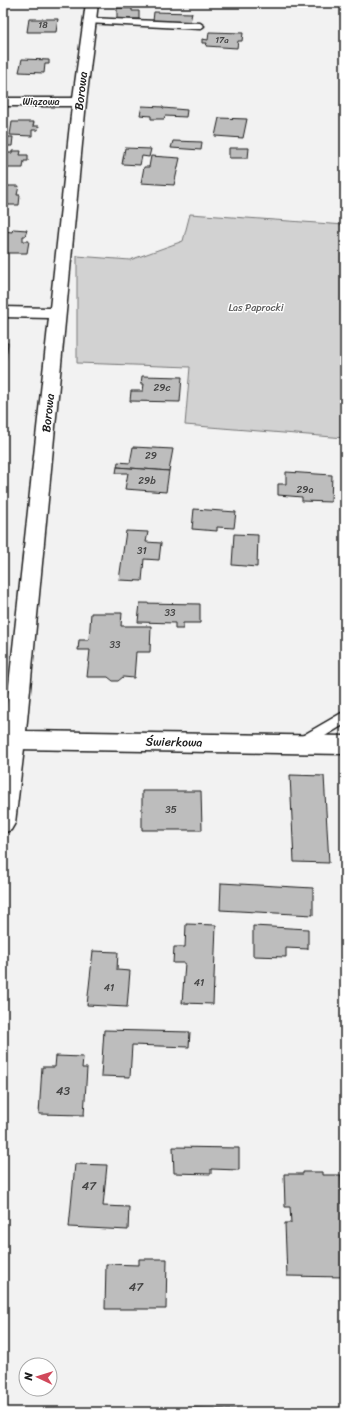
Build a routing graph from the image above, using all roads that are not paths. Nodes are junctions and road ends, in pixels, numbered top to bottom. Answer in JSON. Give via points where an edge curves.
{"nodes":[{"id":1,"x":92,"y":3,"type":"edge"},
{"id":2,"x":90,"y":21,"type":"junction"},
{"id":3,"x":200,"y":26,"type":"dead end"},
{"id":4,"x":3,"y":102,"type":"edge"},
{"id":5,"x":79,"y":102,"type":"junction"},
{"id":6,"x":3,"y":312,"type":"edge"},
{"id":7,"x":58,"y":313,"type":"junction"},
{"id":8,"x":345,"y":717,"type":"edge"},
{"id":9,"x":8,"y":740,"type":"edge"},
{"id":10,"x":300,"y":744,"type":"junction"},
{"id":11,"x":345,"y":745,"type":"edge"},
{"id":12,"x":3,"y":823,"type":"edge"}],
"edges":[{"from":1,"to":2,"type":"street","name":"Borowa"},
{"from":2,"to":3,"type":"lane"},
{"from":2,"to":5,"type":"street","name":"Borowa"},
{"from":4,"to":5,"type":"street","name":"Wiązowa"},
{"from":5,"to":7,"type":"street","name":"Borowa"},
{"from":6,"to":7,"type":"street"},
{"from":7,"to":9,"type":"street","name":"Borowa"},
{"from":8,"to":10,"type":"lane"},
{"from":9,"to":10,"type":"street","name":"Świerkowa"},
{"from":9,"to":12,"type":"street","name":"Borowa"},
{"from":10,"to":11,"type":"street","name":"Świerkowa"}]}
